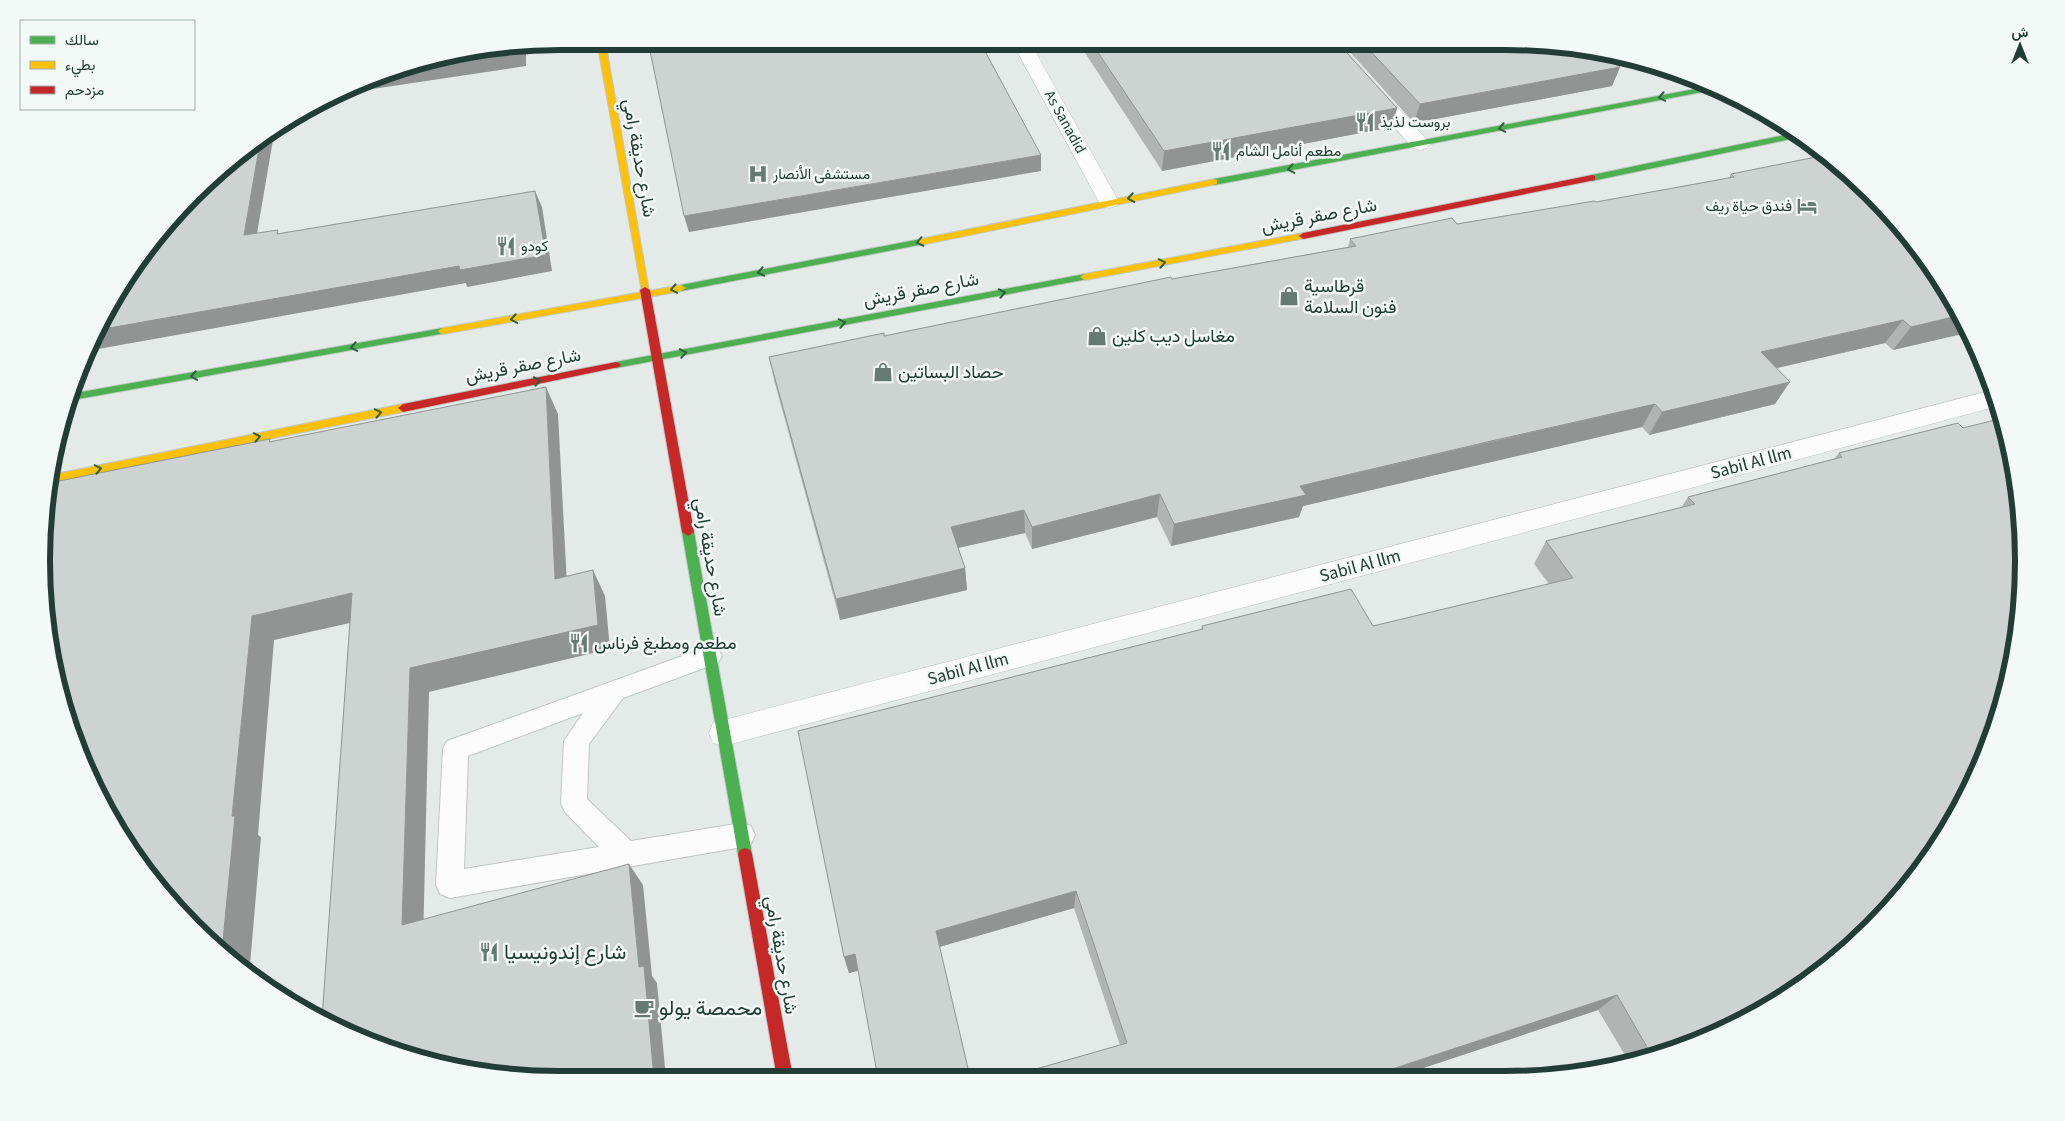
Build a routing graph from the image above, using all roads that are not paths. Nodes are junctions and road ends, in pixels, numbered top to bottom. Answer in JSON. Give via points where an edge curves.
{"nodes":[{"id":1,"x":603,"y":50,"type":"edge"},
{"id":2,"x":1025,"y":50,"type":"edge"},
{"id":3,"x":1335,"y":50,"type":"edge"},
{"id":4,"x":1701,"y":90,"type":"edge"},
{"id":5,"x":1789,"y":137,"type":"edge"},
{"id":6,"x":1420,"y":144,"type":"junction"},
{"id":7,"x":1109,"y":202,"type":"junction"},
{"id":8,"x":646,"y":294,"type":"junction"},
{"id":9,"x":657,"y":357,"type":"junction"},
{"id":10,"x":77,"y":396,"type":"edge"},
{"id":11,"x":1989,"y":400,"type":"edge"},
{"id":12,"x":57,"y":478,"type":"edge"},
{"id":13,"x":710,"y":656,"type":"junction"},
{"id":14,"x":614,"y":692,"type":"junction"},
{"id":15,"x":724,"y":733,"type":"junction"},
{"id":16,"x":742,"y":835,"type":"junction"},
{"id":17,"x":625,"y":854,"type":"junction"},
{"id":18,"x":784,"y":1071,"type":"edge"}],
"edges":[{"from":1,"to":8,"type":"street","name":"شارع حديقة رامي"},
{"from":2,"to":7,"type":"street","name":"As Sanadid"},
{"from":3,"to":6,"type":"street"},
{"from":4,"to":6,"type":"street","one_way":true},
{"from":9,"to":5,"type":"street","name":"شارع صقر قريش","one_way":true,"via":[[1370,224]]},
{"from":6,"to":7,"type":"street","one_way":true},
{"from":7,"to":8,"type":"street","one_way":true,"via":[[887,249]]},
{"from":8,"to":9,"type":"street","name":"شارع حديقة رامي"},
{"from":8,"to":10,"type":"street","one_way":true},
{"from":12,"to":9,"type":"street","name":"شارع صقر قريش","one_way":true},
{"from":9,"to":13,"type":"street","name":"شارع حديقة رامي"},
{"from":11,"to":15,"type":"street","name":"Sabil Al llm"},
{"from":13,"to":14,"type":"lane"},
{"from":13,"to":15,"type":"street","name":"شارع حديقة رامي"},
{"from":14,"to":17,"type":"lane","via":[[578,741],[574,804]]},
{"from":14,"to":17,"type":"lane","via":[[456,749],[450,886]]},
{"from":15,"to":16,"type":"street","name":"شارع حديقة رامي"},
{"from":16,"to":17,"type":"lane"},
{"from":16,"to":18,"type":"street","name":"شارع حديقة رامي"}]}
